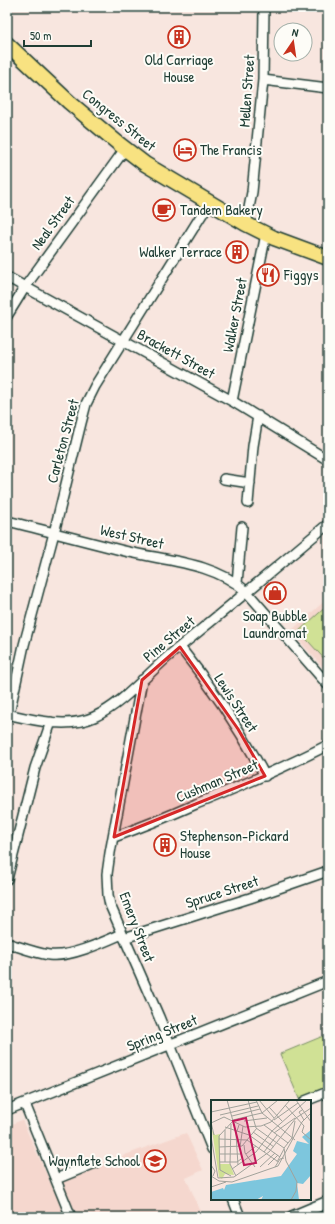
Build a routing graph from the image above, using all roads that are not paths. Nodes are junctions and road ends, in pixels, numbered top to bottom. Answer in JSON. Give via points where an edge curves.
{"nodes":[{"id":1,"x":264,"y":7,"type":"edge"},
{"id":2,"x":7,"y":44,"type":"edge"},
{"id":3,"x":264,"y":80,"type":"junction"},
{"id":4,"x":328,"y":88,"type":"edge"},
{"id":5,"x":125,"y":149,"type":"junction"},
{"id":6,"x":209,"y":203,"type":"junction"},
{"id":7,"x":246,"y":224,"type":"junction"},
{"id":8,"x":266,"y":234,"type":"junction"},
{"id":9,"x":328,"y":258,"type":"edge"},
{"id":10,"x":7,"y":277,"type":"edge"},
{"id":11,"x":25,"y":286,"type":"junction"},
{"id":12,"x":7,"y":316,"type":"edge"},
{"id":13,"x":123,"y":341,"type":"junction"},
{"id":14,"x":232,"y":401,"type":"junction"},
{"id":15,"x":258,"y":416,"type":"junction"},
{"id":16,"x":328,"y":460,"type":"edge"},
{"id":17,"x":224,"y":479,"type":"dead end"},
{"id":18,"x":250,"y":483,"type":"junction"},
{"id":19,"x":248,"y":503,"type":"dead end"},
{"id":20,"x":7,"y":521,"type":"edge"},
{"id":21,"x":328,"y":524,"type":"edge"},
{"id":22,"x":242,"y":527,"type":"dead end"},
{"id":23,"x":54,"y":533,"type":"junction"},
{"id":24,"x":236,"y":583,"type":"junction"},
{"id":25,"x":246,"y":591,"type":"junction"},
{"id":26,"x":180,"y":647,"type":"junction"},
{"id":27,"x":142,"y":680,"type":"junction"},
{"id":28,"x":328,"y":685,"type":"edge"},
{"id":29,"x":8,"y":714,"type":"edge"},
{"id":30,"x":51,"y":722,"type":"junction"},
{"id":31,"x":328,"y":745,"type":"edge"},
{"id":32,"x":264,"y":776,"type":"junction"},
{"id":33,"x":114,"y":837,"type":"junction"},
{"id":34,"x":328,"y":871,"type":"edge"},
{"id":35,"x":7,"y":880,"type":"edge"},
{"id":36,"x":123,"y":936,"type":"junction"},
{"id":37,"x":7,"y":943,"type":"edge"},
{"id":38,"x":328,"y":981,"type":"edge"},
{"id":39,"x":170,"y":1044,"type":"junction"},
{"id":40,"x":328,"y":1092,"type":"edge"},
{"id":41,"x":308,"y":1100,"type":"edge"},
{"id":42,"x":25,"y":1104,"type":"junction"},
{"id":43,"x":7,"y":1110,"type":"edge"},
{"id":44,"x":211,"y":1144,"type":"edge"},
{"id":45,"x":95,"y":1163,"type":"dead end"},
{"id":46,"x":56,"y":1179,"type":"junction"},
{"id":47,"x":233,"y":1200,"type":"edge"},
{"id":48,"x":328,"y":1202,"type":"edge"},
{"id":49,"x":71,"y":1217,"type":"edge"},
{"id":50,"x":240,"y":1217,"type":"edge"},
{"id":51,"x":292,"y":1217,"type":"edge"}],
"edges":[{"from":1,"to":3,"type":"street","name":"Mellen Street"},
{"from":2,"to":5,"type":"main road","name":"Congress Street"},
{"from":3,"to":4,"type":"street"},
{"from":3,"to":7,"type":"street","name":"Mellen Street"},
{"from":5,"to":6,"type":"main road","name":"Congress Street"},
{"from":5,"to":11,"type":"street","name":"Neal Street"},
{"from":6,"to":7,"type":"main road","name":"Congress Street"},
{"from":6,"to":13,"type":"street","name":"Carleton Street"},
{"from":7,"to":8,"type":"main road","name":"Congress Street"},
{"from":8,"to":9,"type":"main road","name":"Congress Street"},
{"from":8,"to":14,"type":"street","name":"Walker Street"},
{"from":10,"to":11,"type":"street","name":"Brackett Street"},
{"from":11,"to":12,"type":"street","name":"Neal Street"},
{"from":11,"to":13,"type":"street","name":"Brackett Street"},
{"from":13,"to":14,"type":"street","name":"Brackett Street"},
{"from":13,"to":23,"type":"street","name":"Carleton Street","via":[[86,404]]},
{"from":14,"to":15,"type":"street","name":"Brackett Street"},
{"from":15,"to":16,"type":"street","name":"Brackett Street"},
{"from":15,"to":18,"type":"street"},
{"from":17,"to":18,"type":"street"},
{"from":18,"to":19,"type":"street"},
{"from":20,"to":23,"type":"street","name":"West Street"},
{"from":21,"to":25,"type":"street","name":"Pine Street"},
{"from":22,"to":24,"type":"street"},
{"from":23,"to":24,"type":"street","name":"West Street","via":[[207,569]]},
{"from":23,"to":29,"type":"street","name":"Carleton Street"},
{"from":24,"to":25,"type":"street","name":"West Street"},
{"from":25,"to":26,"type":"street","name":"Pine Street"},
{"from":25,"to":28,"type":"street","name":"West Street"},
{"from":26,"to":27,"type":"street","name":"Pine Street"},
{"from":26,"to":32,"type":"street","name":"Lewis Street","via":[[238,730]]},
{"from":27,"to":30,"type":"street","name":"Pine Street","via":[[108,709],[93,718],[78,722]]},
{"from":27,"to":33,"type":"street","name":"Emery Street"},
{"from":29,"to":30,"type":"street","name":"Pine Street"},
{"from":30,"to":35,"type":"street","via":[[35,768]]},
{"from":31,"to":32,"type":"street","name":"Cushman Street"},
{"from":32,"to":33,"type":"street","name":"Cushman Street"},
{"from":33,"to":36,"type":"street","name":"Emery Street","via":[[108,874],[108,895]]},
{"from":34,"to":36,"type":"street","name":"Spruce Street","via":[[263,894]]},
{"from":36,"to":37,"type":"street","name":"Spruce Street","via":[[82,950],[50,956]]},
{"from":36,"to":39,"type":"street","name":"Emery Street"},
{"from":38,"to":39,"type":"street","name":"Spring Street"},
{"from":39,"to":42,"type":"street","name":"Spring Street"},
{"from":39,"to":44,"type":"street","name":"Emery Street"},
{"from":40,"to":41,"type":"street"},
{"from":42,"to":43,"type":"street","name":"Spring Street"},
{"from":42,"to":46,"type":"street"},
{"from":45,"to":46,"type":"street"},
{"from":46,"to":49,"type":"street"},
{"from":47,"to":50,"type":"street"},
{"from":48,"to":51,"type":"street"}]}
